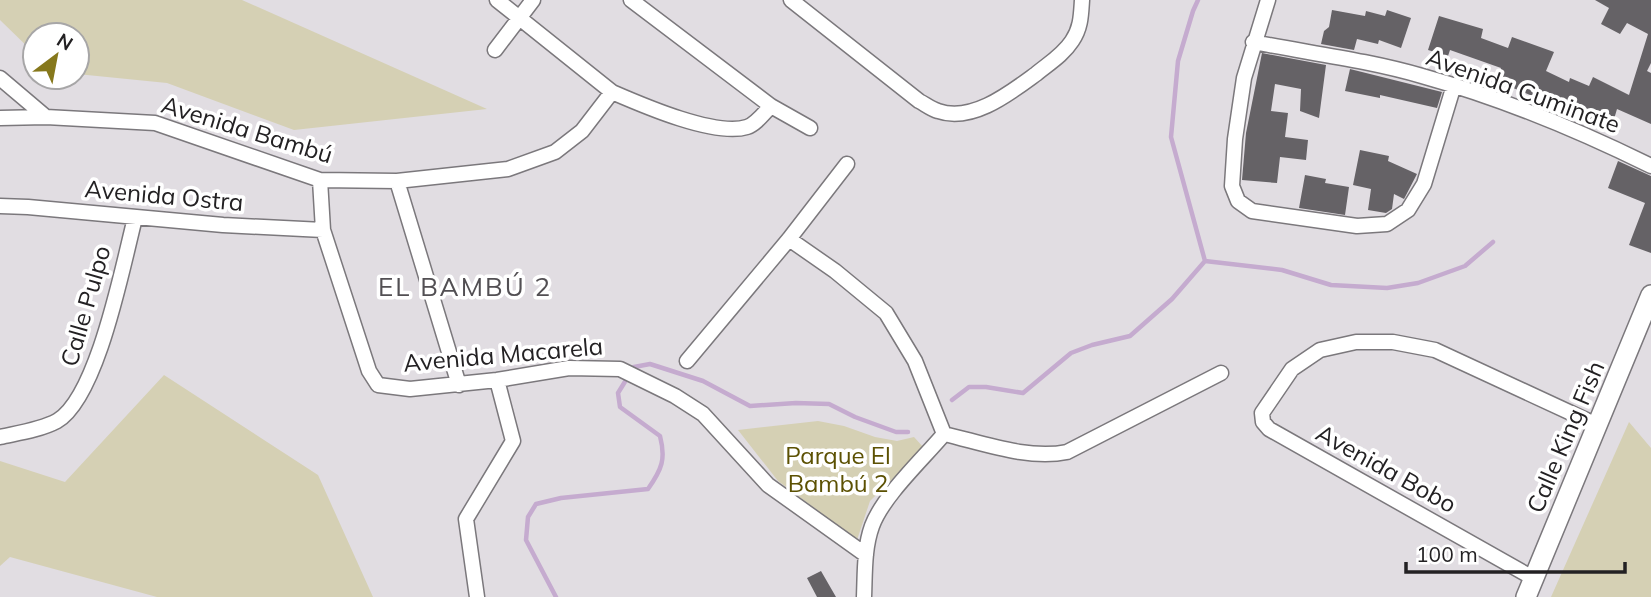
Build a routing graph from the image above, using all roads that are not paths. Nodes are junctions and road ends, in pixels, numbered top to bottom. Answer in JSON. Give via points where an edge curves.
{"nodes":[{"id":1,"x":497,"y":0,"type":"edge"},
{"id":2,"x":533,"y":0,"type":"edge"},
{"id":3,"x":631,"y":0,"type":"edge"},
{"id":4,"x":791,"y":0,"type":"edge"},
{"id":5,"x":1082,"y":0,"type":"edge"},
{"id":6,"x":1268,"y":0,"type":"edge"},
{"id":7,"x":519,"y":18,"type":"junction"},
{"id":8,"x":1254,"y":41,"type":"junction"},
{"id":9,"x":495,"y":50,"type":"dead end"},
{"id":10,"x":0,"y":78,"type":"edge"},
{"id":11,"x":1454,"y":85,"type":"junction"},
{"id":12,"x":612,"y":92,"type":"junction"},
{"id":13,"x":771,"y":106,"type":"junction"},
{"id":14,"x":46,"y":117,"type":"junction"},
{"id":15,"x":0,"y":118,"type":"edge"},
{"id":16,"x":810,"y":128,"type":"dead end"},
{"id":17,"x":848,"y":164,"type":"dead end"},
{"id":18,"x":1651,"y":166,"type":"edge"},
{"id":19,"x":320,"y":180,"type":"junction"},
{"id":20,"x":397,"y":181,"type":"junction"},
{"id":21,"x":0,"y":206,"type":"edge"},
{"id":22,"x":135,"y":218,"type":"junction"},
{"id":23,"x":323,"y":230,"type":"junction"},
{"id":24,"x":789,"y":239,"type":"junction"},
{"id":25,"x":1651,"y":295,"type":"edge"},
{"id":26,"x":687,"y":361,"type":"dead end"},
{"id":27,"x":1222,"y":373,"type":"dead end"},
{"id":28,"x":497,"y":380,"type":"junction"},
{"id":29,"x":459,"y":385,"type":"junction"},
{"id":30,"x":1597,"y":425,"type":"junction"},
{"id":31,"x":944,"y":434,"type":"junction"},
{"id":32,"x":0,"y":437,"type":"edge"},
{"id":33,"x":866,"y":555,"type":"junction"},
{"id":34,"x":1533,"y":578,"type":"junction"},
{"id":35,"x":477,"y":597,"type":"edge"},
{"id":36,"x":864,"y":597,"type":"edge"},
{"id":37,"x":1526,"y":597,"type":"edge"}],
"edges":[{"from":1,"to":7,"type":"street"},
{"from":2,"to":7,"type":"street"},
{"from":3,"to":13,"type":"street"},
{"from":4,"to":5,"type":"street","via":[[919,101],[939,112],[962,113],[1016,89],[1058,57],[1081,24]]},
{"from":6,"to":8,"type":"street"},
{"from":7,"to":9,"type":"street"},
{"from":7,"to":12,"type":"street"},
{"from":8,"to":11,"type":"street","name":"Avenida Cuminate"},
{"from":8,"to":11,"type":"street","via":[[1244,78],[1232,186],[1238,201],[1252,211],[1357,226],[1387,224],[1408,210],[1424,184]]},
{"from":10,"to":14,"type":"street"},
{"from":11,"to":18,"type":"street","name":"Avenida Cuminate","via":[[1584,133]]},
{"from":12,"to":13,"type":"street","via":[[733,130],[750,127]]},
{"from":12,"to":20,"type":"street","name":"Avenida Bambú","via":[[582,131],[555,152],[508,169]]},
{"from":13,"to":16,"type":"street"},
{"from":14,"to":15,"type":"street","name":"Avenida Bambú"},
{"from":14,"to":19,"type":"street","name":"Avenida Bambú","via":[[155,123]]},
{"from":17,"to":24,"type":"street"},
{"from":19,"to":20,"type":"street","name":"Avenida Bambú"},
{"from":19,"to":23,"type":"street","name":"Avenida Macarela"},
{"from":20,"to":29,"type":"street"},
{"from":21,"to":22,"type":"street","name":"Avenida Ostra"},
{"from":22,"to":23,"type":"street","name":"Avenida Ostra"},
{"from":22,"to":32,"type":"street","name":"Calle Pulpo","via":[[101,345],[78,400],[58,420]]},
{"from":23,"to":29,"type":"street","name":"Avenida Macarela","via":[[369,371],[378,385],[410,390]]},
{"from":24,"to":26,"type":"street"},
{"from":24,"to":31,"type":"street","via":[[886,313],[915,361]]},
{"from":25,"to":30,"type":"street","name":"Calle King Fish"},
{"from":27,"to":31,"type":"street","via":[[1067,452],[1049,455]]},
{"from":28,"to":29,"type":"street","name":"Avenida Macarela"},
{"from":28,"to":33,"type":"street","name":"Avenida Macarela","via":[[569,368],[620,369],[703,414],[768,485]]},
{"from":28,"to":35,"type":"street","via":[[513,441],[467,519]]},
{"from":30,"to":34,"type":"street","name":"Calle King Fish"},
{"from":30,"to":34,"type":"street","name":"Avenida Bobo","via":[[1435,350],[1393,342],[1356,342],[1320,350],[1292,369],[1262,413],[1269,429]]},
{"from":31,"to":33,"type":"street","via":[[884,504],[872,526]]},
{"from":33,"to":36,"type":"street"},
{"from":34,"to":37,"type":"street","name":"Calle King Fish"}]}
